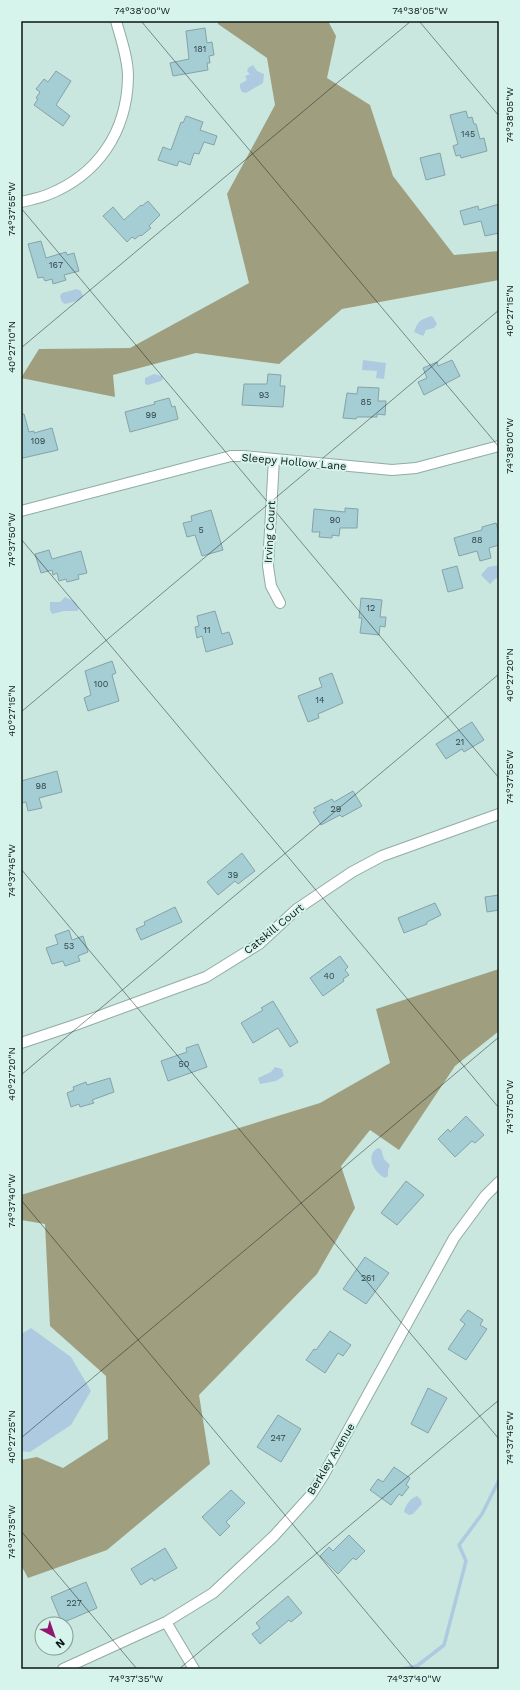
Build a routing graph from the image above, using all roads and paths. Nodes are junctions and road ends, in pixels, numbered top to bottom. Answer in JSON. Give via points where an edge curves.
{"nodes":[{"id":1,"x":116,"y":21,"type":"edge"},
{"id":2,"x":21,"y":202,"type":"edge"},
{"id":3,"x":499,"y":446,"type":"edge"},
{"id":4,"x":274,"y":459,"type":"junction"},
{"id":5,"x":21,"y":511,"type":"edge"},
{"id":6,"x":280,"y":603,"type":"dead end"},
{"id":7,"x":499,"y":814,"type":"edge"},
{"id":8,"x":21,"y":1043,"type":"edge"},
{"id":9,"x":499,"y":1182,"type":"edge"},
{"id":10,"x":166,"y":1622,"type":"junction"},
{"id":11,"x":63,"y":1669,"type":"edge"},
{"id":12,"x":194,"y":1669,"type":"edge"}],
"edges":[{"from":1,"to":2,"type":"street","via":[[126,57],[128,77],[126,101],[119,127],[107,148],[81,178],[47,195]]},
{"from":3,"to":4,"type":"street","name":"Sleepy Hollow Lane","via":[[416,468],[392,470]]},
{"from":4,"to":5,"type":"street","name":"Sleepy Hollow Lane","via":[[231,456]]},
{"from":4,"to":6,"type":"street","name":"Irving Court","via":[[268,566],[271,586]]},
{"from":7,"to":8,"type":"street","name":"Catskill Court","via":[[382,856],[352,872],[297,909],[259,944],[206,977],[75,1026]]},
{"from":9,"to":10,"type":"street","name":"Berkley Avenue","via":[[485,1196],[454,1238],[310,1496],[274,1536],[213,1593]]},
{"from":10,"to":11,"type":"street","name":"Berkley Avenue"},
{"from":10,"to":12,"type":"street"}]}
